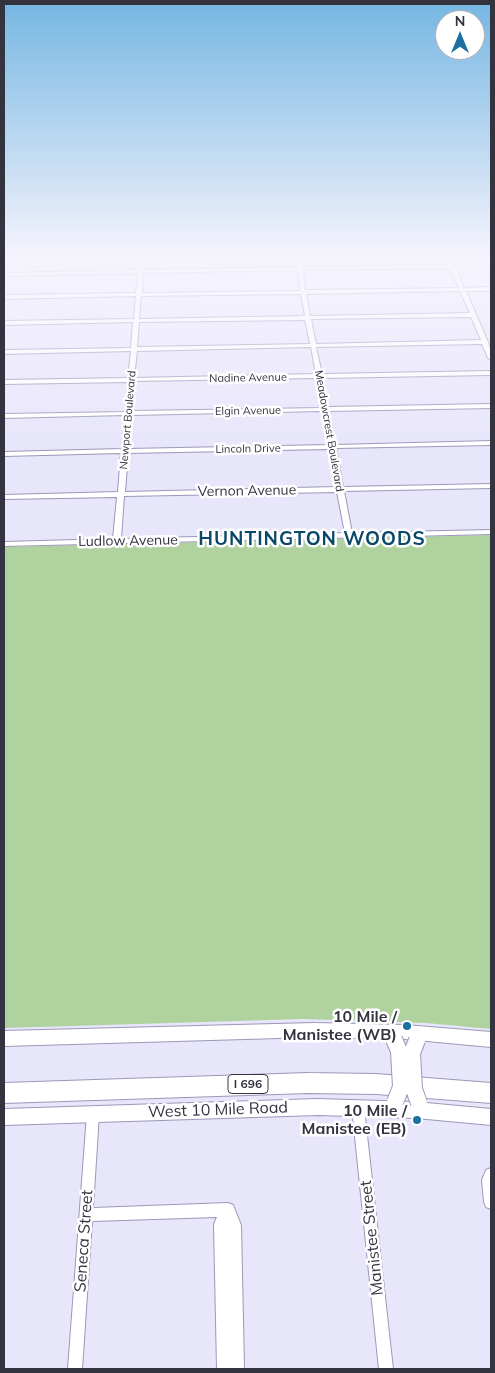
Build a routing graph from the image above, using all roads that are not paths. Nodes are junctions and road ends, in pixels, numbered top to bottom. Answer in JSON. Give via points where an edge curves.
{"nodes":[{"id":1,"x":65,"y":322,"type":"edge"},
{"id":2,"x":136,"y":322,"type":"edge"},
{"id":3,"x":309,"y":322,"type":"edge"},
{"id":4,"x":476,"y":322,"type":"edge"},
{"id":5,"x":4,"y":323,"type":"edge"},
{"id":6,"x":484,"y":342,"type":"junction"},
{"id":7,"x":313,"y":346,"type":"junction"},
{"id":8,"x":134,"y":349,"type":"junction"},
{"id":9,"x":4,"y":352,"type":"edge"},
{"id":10,"x":491,"y":358,"type":"edge"},
{"id":11,"x":491,"y":373,"type":"edge"},
{"id":12,"x":319,"y":376,"type":"junction"},
{"id":13,"x":131,"y":380,"type":"junction"},
{"id":14,"x":4,"y":382,"type":"edge"},
{"id":15,"x":491,"y":406,"type":"edge"},
{"id":16,"x":325,"y":410,"type":"junction"},
{"id":17,"x":128,"y":414,"type":"junction"},
{"id":18,"x":4,"y":416,"type":"edge"},
{"id":19,"x":491,"y":444,"type":"edge"},
{"id":20,"x":332,"y":447,"type":"junction"},
{"id":21,"x":125,"y":451,"type":"junction"},
{"id":22,"x":4,"y":454,"type":"edge"},
{"id":23,"x":491,"y":486,"type":"edge"},
{"id":24,"x":340,"y":489,"type":"junction"},
{"id":25,"x":122,"y":494,"type":"junction"},
{"id":26,"x":4,"y":497,"type":"edge"},
{"id":27,"x":491,"y":532,"type":"edge"},
{"id":28,"x":349,"y":535,"type":"junction"},
{"id":29,"x":117,"y":541,"type":"junction"},
{"id":30,"x":4,"y":544,"type":"edge"},
{"id":31,"x":391,"y":1035,"type":"junction"},
{"id":32,"x":423,"y":1037,"type":"junction"},
{"id":33,"x":4,"y":1039,"type":"edge"},
{"id":34,"x":491,"y":1040,"type":"edge"},
{"id":35,"x":4,"y":1093,"type":"edge"},
{"id":36,"x":491,"y":1093,"type":"edge"},
{"id":37,"x":389,"y":1105,"type":"junction"},
{"id":38,"x":424,"y":1107,"type":"junction"},
{"id":39,"x":358,"y":1108,"type":"junction"},
{"id":40,"x":93,"y":1114,"type":"junction"},
{"id":41,"x":4,"y":1117,"type":"edge"},
{"id":42,"x":491,"y":1117,"type":"edge"},
{"id":43,"x":491,"y":1176,"type":"edge"},
{"id":44,"x":491,"y":1202,"type":"edge"},
{"id":45,"x":228,"y":1210,"type":"junction"},
{"id":46,"x":86,"y":1216,"type":"junction"},
{"id":47,"x":75,"y":1369,"type":"edge"},
{"id":48,"x":224,"y":1369,"type":"edge"},
{"id":49,"x":237,"y":1369,"type":"edge"},
{"id":50,"x":386,"y":1369,"type":"edge"}],
"edges":[{"from":1,"to":5,"type":"street"},
{"from":2,"to":8,"type":"street","name":"Newport Boulevard"},
{"from":3,"to":7,"type":"street","name":"Meadowcrest Boulevard"},
{"from":4,"to":6,"type":"street"},
{"from":6,"to":7,"type":"street"},
{"from":6,"to":10,"type":"street"},
{"from":7,"to":8,"type":"street"},
{"from":7,"to":12,"type":"street","name":"Meadowcrest Boulevard"},
{"from":8,"to":9,"type":"street"},
{"from":8,"to":13,"type":"street","name":"Newport Boulevard"},
{"from":11,"to":12,"type":"street","name":"Nadine Avenue"},
{"from":12,"to":13,"type":"street","name":"Nadine Avenue"},
{"from":12,"to":16,"type":"street","name":"Meadowcrest Boulevard"},
{"from":13,"to":14,"type":"street","name":"Nadine Avenue"},
{"from":13,"to":17,"type":"street","name":"Newport Boulevard"},
{"from":15,"to":16,"type":"street","name":"Elgin Avenue"},
{"from":16,"to":17,"type":"street","name":"Elgin Avenue"},
{"from":16,"to":20,"type":"street","name":"Meadowcrest Boulevard"},
{"from":17,"to":18,"type":"street","name":"Elgin Avenue"},
{"from":17,"to":21,"type":"street","name":"Newport Boulevard"},
{"from":19,"to":20,"type":"street","name":"Lincoln Drive"},
{"from":20,"to":21,"type":"street","name":"Lincoln Drive"},
{"from":20,"to":24,"type":"street","name":"Meadowcrest Boulevard"},
{"from":21,"to":22,"type":"street","name":"Lincoln Drive"},
{"from":21,"to":25,"type":"street","name":"Newport Boulevard"},
{"from":23,"to":24,"type":"street","name":"Vernon Avenue"},
{"from":24,"to":25,"type":"street","name":"Vernon Avenue"},
{"from":24,"to":28,"type":"street","name":"Meadowcrest Boulevard"},
{"from":25,"to":26,"type":"street","name":"Vernon Avenue"},
{"from":25,"to":29,"type":"street","name":"Newport Boulevard"},
{"from":27,"to":28,"type":"street","name":"Ludlow Avenue"},
{"from":28,"to":29,"type":"street","name":"Ludlow Avenue"},
{"from":29,"to":30,"type":"street","name":"Ludlow Avenue"},
{"from":31,"to":32,"type":"main road"},
{"from":31,"to":33,"type":"main road","via":[[271,1030]]},
{"from":31,"to":37,"type":"main road","bridge":true,"via":[[399,1051],[401,1087]]},
{"from":32,"to":34,"type":"main road"},
{"from":32,"to":38,"type":"main road","bridge":true,"via":[[412,1053],[414,1093]]},
{"from":35,"to":36,"type":"highway","number":"I 696","via":[[325,1083],[404,1085]]},
{"from":37,"to":38,"type":"main road","name":"West 10 Mile Road"},
{"from":37,"to":39,"type":"main road","name":"West 10 Mile Road"},
{"from":38,"to":42,"type":"main road","name":"West 10 Mile Road"},
{"from":39,"to":40,"type":"main road","name":"West 10 Mile Road","via":[[284,1107]]},
{"from":39,"to":50,"type":"street","name":"Manistee Street"},
{"from":40,"to":41,"type":"main road","name":"West 10 Mile Road"},
{"from":40,"to":46,"type":"street","name":"Seneca Street"},
{"from":43,"to":44,"type":"street"},
{"from":45,"to":46,"type":"street"},
{"from":45,"to":48,"type":"street","via":[[222,1224]]},
{"from":45,"to":49,"type":"street","via":[[234,1224]]},
{"from":46,"to":47,"type":"street","name":"Seneca Street"}]}
